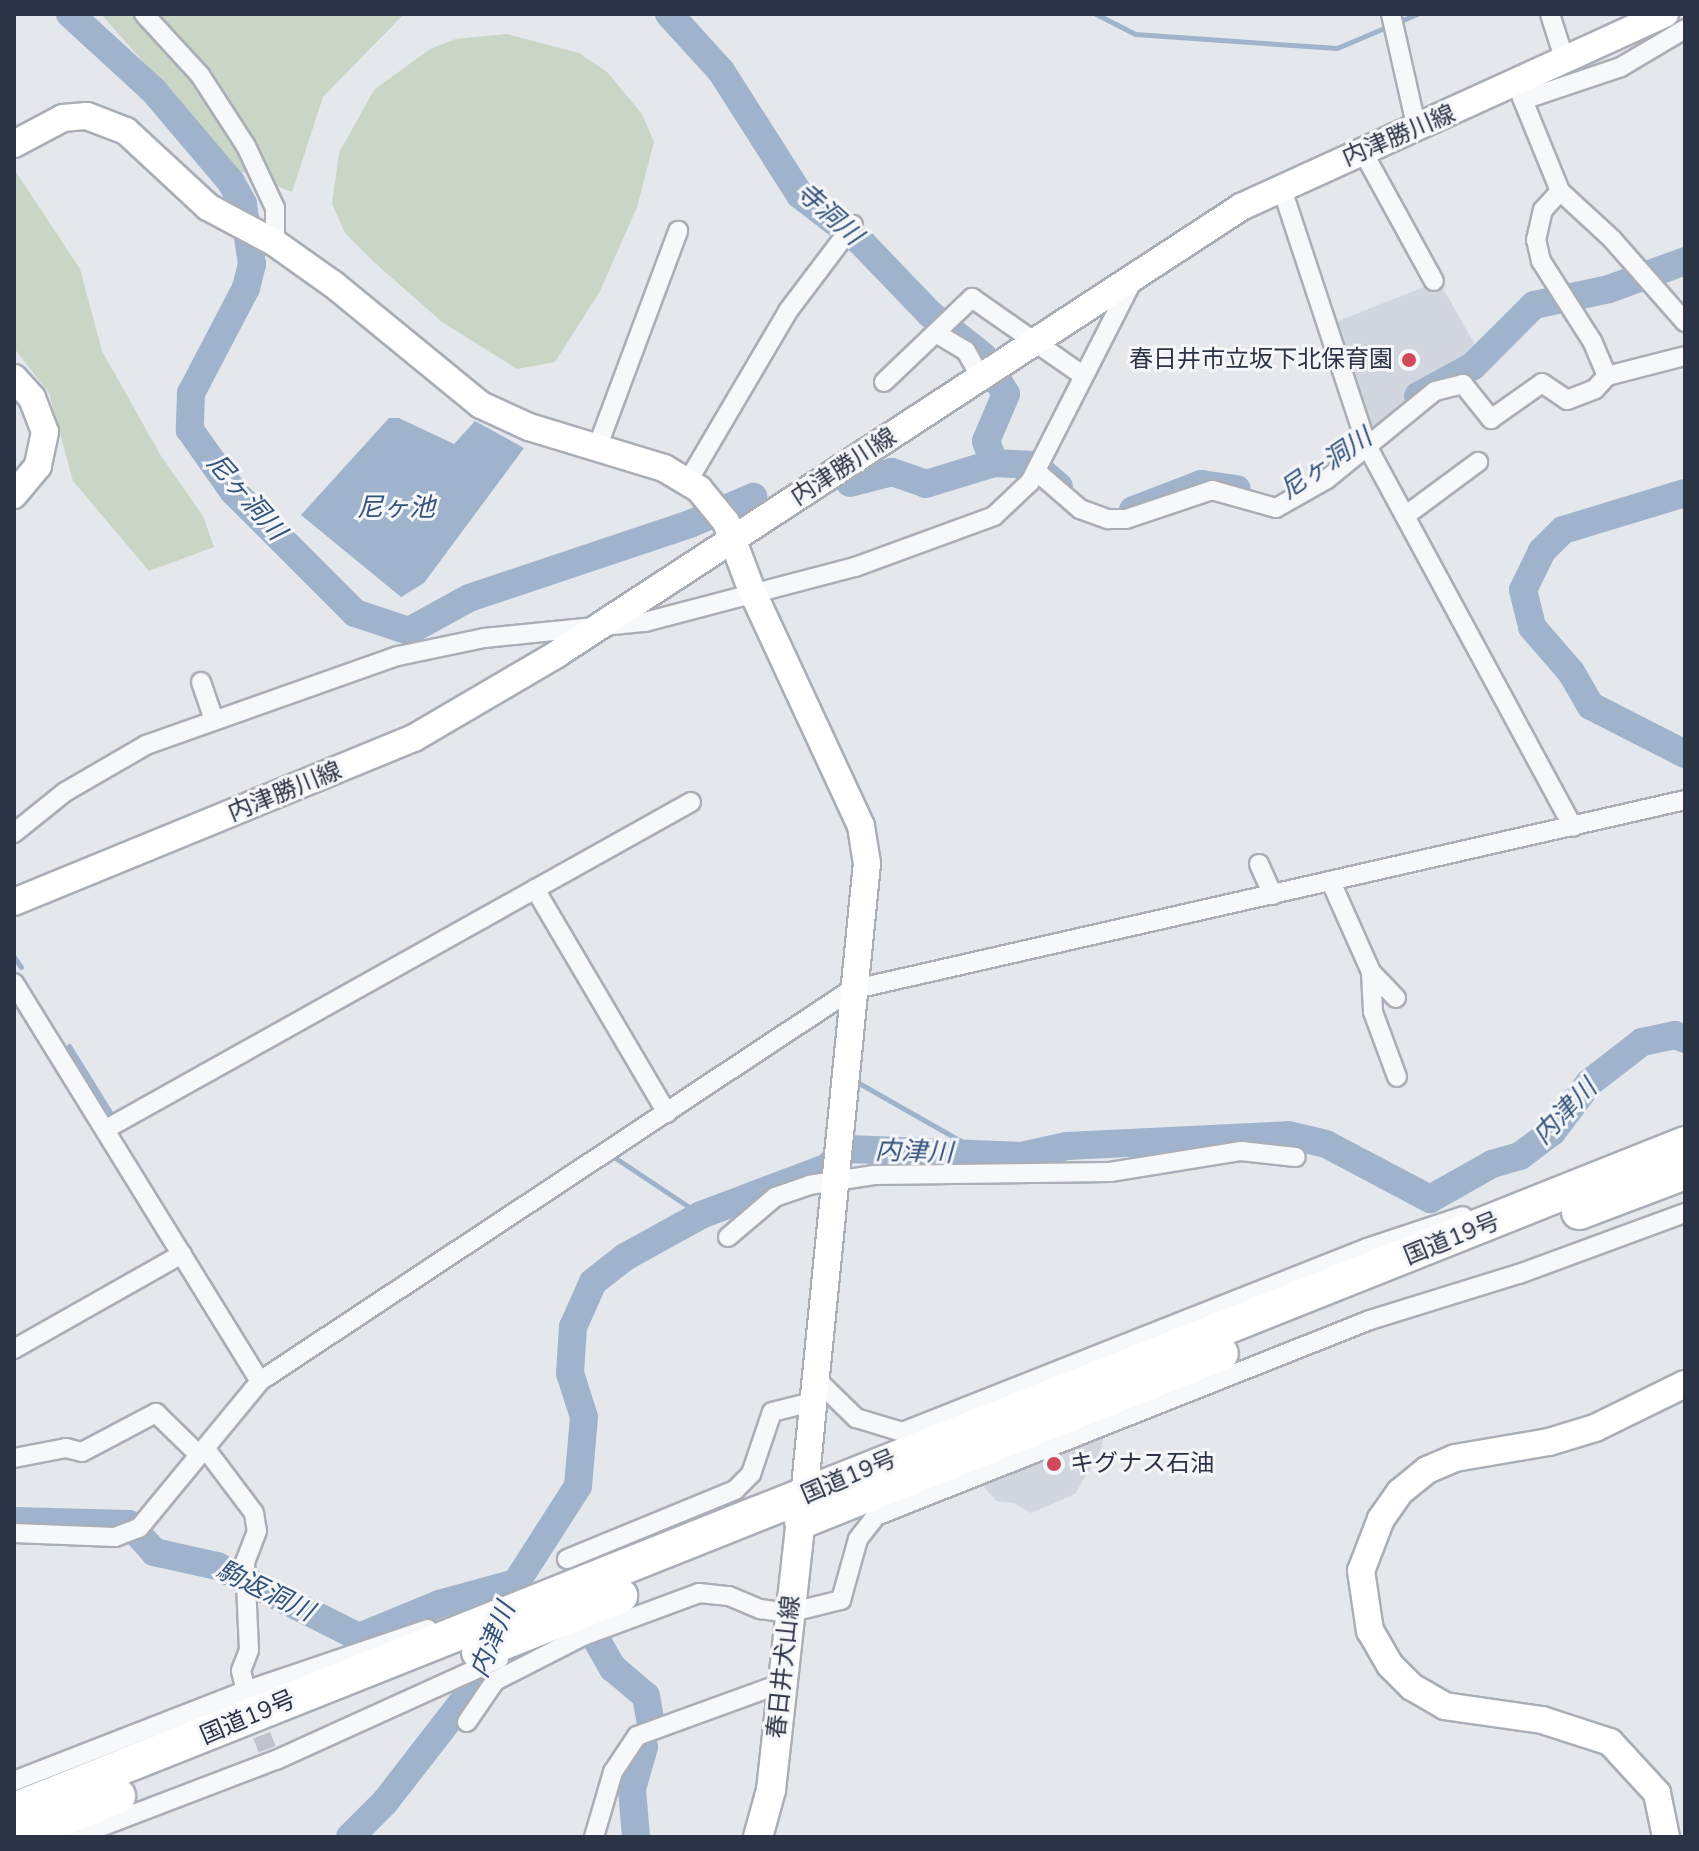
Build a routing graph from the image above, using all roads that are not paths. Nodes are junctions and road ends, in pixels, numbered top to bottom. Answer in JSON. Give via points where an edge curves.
{"nodes":[{"id":1,"x":144,"y":14,"type":"edge"},
{"id":2,"x":1391,"y":14,"type":"edge"},
{"id":3,"x":1550,"y":14,"type":"edge"},
{"id":4,"x":1665,"y":14,"type":"edge"},
{"id":5,"x":1685,"y":29,"type":"edge"},
{"id":6,"x":1565,"y":61,"type":"junction"},
{"id":7,"x":1520,"y":91,"type":"junction"},
{"id":8,"x":1417,"y":129,"type":"junction"},
{"id":9,"x":14,"y":144,"type":"edge"},
{"id":10,"x":1363,"y":152,"type":"junction"},
{"id":11,"x":1281,"y":186,"type":"junction"},
{"id":12,"x":1560,"y":191,"type":"junction"},
{"id":13,"x":853,"y":225,"type":"dead end"},
{"id":14,"x":678,"y":231,"type":"dead end"},
{"id":15,"x":275,"y":243,"type":"junction"},
{"id":16,"x":1136,"y":275,"type":"junction"},
{"id":17,"x":1434,"y":281,"type":"dead end"},
{"id":18,"x":1685,"y":322,"type":"edge"},
{"id":19,"x":936,"y":333,"type":"junction"},
{"id":20,"x":1033,"y":343,"type":"junction"},
{"id":21,"x":1685,"y":356,"type":"edge"},
{"id":22,"x":1084,"y":376,"type":"junction"},
{"id":23,"x":1607,"y":376,"type":"junction"},
{"id":24,"x":14,"y":378,"type":"edge"},
{"id":25,"x":981,"y":378,"type":"junction"},
{"id":26,"x":884,"y":382,"type":"dead end"},
{"id":27,"x":1367,"y":446,"type":"junction"},
{"id":28,"x":597,"y":448,"type":"junction"},
{"id":29,"x":1478,"y":462,"type":"dead end"},
{"id":30,"x":1036,"y":471,"type":"junction"},
{"id":31,"x":688,"y":481,"type":"junction"},
{"id":32,"x":14,"y":495,"type":"edge"},
{"id":33,"x":1405,"y":516,"type":"junction"},
{"id":34,"x":725,"y":522,"type":"junction"},
{"id":35,"x":752,"y":591,"type":"junction"},
{"id":36,"x":598,"y":628,"type":"junction"},
{"id":37,"x":201,"y":682,"type":"dead end"},
{"id":38,"x":214,"y":719,"type":"junction"},
{"id":39,"x":1685,"y":800,"type":"edge"},
{"id":40,"x":691,"y":802,"type":"dead end"},
{"id":41,"x":1573,"y":827,"type":"junction"},
{"id":42,"x":14,"y":833,"type":"edge"},
{"id":43,"x":1259,"y":864,"type":"dead end"},
{"id":44,"x":1331,"y":882,"type":"junction"},
{"id":45,"x":535,"y":889,"type":"junction"},
{"id":46,"x":1273,"y":895,"type":"junction"},
{"id":47,"x":14,"y":902,"type":"edge"},
{"id":48,"x":1371,"y":972,"type":"junction"},
{"id":49,"x":14,"y":983,"type":"edge"},
{"id":50,"x":851,"y":990,"type":"junction"},
{"id":51,"x":1396,"y":998,"type":"dead end"},
{"id":52,"x":1397,"y":1077,"type":"dead end"},
{"id":53,"x":667,"y":1113,"type":"junction"},
{"id":54,"x":106,"y":1129,"type":"junction"},
{"id":55,"x":1685,"y":1144,"type":"edge"},
{"id":56,"x":1296,"y":1157,"type":"dead end"},
{"id":57,"x":1685,"y":1172,"type":"edge"},
{"id":58,"x":834,"y":1181,"type":"junction"},
{"id":59,"x":1559,"y":1196,"type":"junction"},
{"id":60,"x":1685,"y":1213,"type":"edge"},
{"id":61,"x":728,"y":1237,"type":"dead end"},
{"id":62,"x":182,"y":1254,"type":"junction"},
{"id":63,"x":14,"y":1349,"type":"edge"},
{"id":64,"x":260,"y":1381,"type":"junction"},
{"id":65,"x":1685,"y":1384,"type":"edge"},
{"id":66,"x":813,"y":1389,"type":"junction"},
{"id":67,"x":202,"y":1451,"type":"junction"},
{"id":68,"x":14,"y":1458,"type":"edge"},
{"id":69,"x":802,"y":1509,"type":"junction"},
{"id":70,"x":14,"y":1533,"type":"edge"},
{"id":71,"x":664,"y":1539,"type":"dead end"},
{"id":72,"x":567,"y":1559,"type":"dead end"},
{"id":73,"x":788,"y":1613,"type":"junction"},
{"id":74,"x":530,"y":1640,"type":"junction"},
{"id":75,"x":422,"y":1662,"type":"junction"},
{"id":76,"x":783,"y":1683,"type":"junction"},
{"id":77,"x":246,"y":1695,"type":"junction"},
{"id":78,"x":467,"y":1722,"type":"dead end"},
{"id":79,"x":14,"y":1781,"type":"edge"},
{"id":80,"x":14,"y":1810,"type":"edge"},
{"id":81,"x":15,"y":1837,"type":"edge"},
{"id":82,"x":74,"y":1837,"type":"edge"},
{"id":83,"x":594,"y":1837,"type":"edge"},
{"id":84,"x":758,"y":1837,"type":"edge"},
{"id":85,"x":1666,"y":1837,"type":"edge"}],
"edges":[{"from":1,"to":15,"type":"street","via":[[200,75],[246,146],[275,208]]},
{"from":2,"to":8,"type":"street"},
{"from":3,"to":6,"type":"street"},
{"from":4,"to":6,"type":"street","name":"内津勝川線"},
{"from":5,"to":7,"type":"street","via":[[1621,67]]},
{"from":6,"to":7,"type":"street","name":"内津勝川線"},
{"from":7,"to":8,"type":"street","name":"内津勝川線"},
{"from":7,"to":12,"type":"street"},
{"from":8,"to":10,"type":"street","name":"内津勝川線"},
{"from":9,"to":15,"type":"street","via":[[63,118],[108,121],[229,220]]},
{"from":10,"to":11,"type":"street","name":"内津勝川線"},
{"from":10,"to":17,"type":"street"},
{"from":11,"to":16,"type":"street","name":"内津勝川線"},
{"from":11,"to":27,"type":"street"},
{"from":12,"to":18,"type":"street","via":[[1612,239]]},
{"from":12,"to":23,"type":"street","via":[[1536,225],[1541,261],[1592,341]]},
{"from":13,"to":31,"type":"street","via":[[788,311]]},
{"from":14,"to":28,"type":"street"},
{"from":15,"to":28,"type":"street","via":[[481,405]]},
{"from":16,"to":20,"type":"street","name":"内津勝川線"},
{"from":16,"to":22,"type":"street"},
{"from":19,"to":20,"type":"street","via":[[972,298]]},
{"from":19,"to":25,"type":"street","via":[[966,351]]},
{"from":19,"to":26,"type":"street"},
{"from":20,"to":22,"type":"street"},
{"from":20,"to":25,"type":"street","name":"内津勝川線"},
{"from":21,"to":23,"type":"street"},
{"from":22,"to":30,"type":"street"},
{"from":23,"to":27,"type":"street","via":[[1595,389],[1567,400],[1542,383],[1491,419],[1469,389],[1456,383],[1435,391]]},
{"from":24,"to":32,"type":"street","via":[[32,398],[45,432],[38,466]]},
{"from":25,"to":34,"type":"street","name":"内津勝川線"},
{"from":27,"to":30,"type":"street","via":[[1327,479],[1276,508],[1212,490],[1126,519],[1108,519],[1080,509]]},
{"from":27,"to":33,"type":"street"},
{"from":28,"to":31,"type":"street"},
{"from":29,"to":33,"type":"street"},
{"from":30,"to":35,"type":"street","via":[[994,516],[855,567]]},
{"from":31,"to":34,"type":"street"},
{"from":33,"to":41,"type":"street"},
{"from":34,"to":35,"type":"street"},
{"from":34,"to":36,"type":"street","name":"内津勝川線"},
{"from":35,"to":36,"type":"street","via":[[645,622]]},
{"from":35,"to":50,"type":"street","via":[[861,826],[867,863]]},
{"from":36,"to":38,"type":"street","via":[[484,638],[398,656]]},
{"from":36,"to":47,"type":"street","name":"内津勝川線","via":[[414,738]]},
{"from":37,"to":38,"type":"street"},
{"from":38,"to":42,"type":"street","via":[[146,745],[65,792]]},
{"from":39,"to":41,"type":"street"},
{"from":40,"to":45,"type":"street"},
{"from":41,"to":44,"type":"street"},
{"from":43,"to":46,"type":"street"},
{"from":44,"to":46,"type":"street"},
{"from":44,"to":48,"type":"street"},
{"from":45,"to":53,"type":"street"},
{"from":45,"to":54,"type":"street"},
{"from":46,"to":50,"type":"street"},
{"from":48,"to":51,"type":"street"},
{"from":48,"to":52,"type":"street","via":[[1373,1012]]},
{"from":49,"to":54,"type":"street"},
{"from":50,"to":53,"type":"street"},
{"from":50,"to":58,"type":"street"},
{"from":53,"to":64,"type":"street"},
{"from":54,"to":62,"type":"street"},
{"from":55,"to":59,"type":"highway","name":"国道19号"},
{"from":56,"to":58,"type":"street","via":[[1241,1151],[1110,1172],[919,1171]]},
{"from":57,"to":69,"type":"highway","name":"国道19号"},
{"from":58,"to":61,"type":"street","via":[[775,1197]]},
{"from":58,"to":66,"type":"street"},
{"from":59,"to":66,"type":"street","via":[[1504,1202],[1367,1248],[902,1432],[856,1418]]},
{"from":59,"to":69,"type":"highway","name":"国道19号"},
{"from":60,"to":73,"type":"street","via":[[1519,1274],[1370,1320],[876,1516],[858,1539],[841,1600]]},
{"from":62,"to":63,"type":"street"},
{"from":62,"to":64,"type":"street"},
{"from":64,"to":67,"type":"street"},
{"from":65,"to":85,"type":"street","via":[[1595,1428],[1549,1442],[1455,1458],[1427,1470],[1400,1492],[1381,1519],[1361,1571],[1370,1631],[1390,1665],[1412,1687],[1445,1706],[1542,1720],[1610,1742],[1657,1793]]},
{"from":66,"to":69,"type":"street"},
{"from":66,"to":72,"type":"street","via":[[772,1412],[751,1474],[735,1490]]},
{"from":67,"to":68,"type":"street","via":[[156,1413],[82,1452],[66,1448]]},
{"from":67,"to":70,"type":"street","via":[[139,1528],[115,1537]]},
{"from":67,"to":77,"type":"street","via":[[254,1513],[257,1531],[245,1562],[249,1650],[241,1671]]},
{"from":69,"to":73,"type":"main road","name":"春日井犬山線"},
{"from":69,"to":74,"type":"highway","name":"国道19号"},
{"from":69,"to":75,"type":"highway","name":"国道19号","via":[[546,1600]]},
{"from":71,"to":77,"type":"street"},
{"from":73,"to":76,"type":"main road","name":"春日井犬山線"},
{"from":73,"to":78,"type":"street","via":[[699,1593],[583,1636],[495,1681]]},
{"from":74,"to":75,"type":"highway","name":"国道19号"},
{"from":74,"to":82,"type":"street","via":[[403,1698],[389,1710]]},
{"from":75,"to":80,"type":"highway","name":"国道19号"},
{"from":75,"to":81,"type":"highway","name":"国道19号"},
{"from":76,"to":83,"type":"street","via":[[637,1736],[613,1772]]},
{"from":76,"to":84,"type":"main road","name":"春日井犬山線","via":[[771,1790]]},
{"from":77,"to":79,"type":"street"}]}
